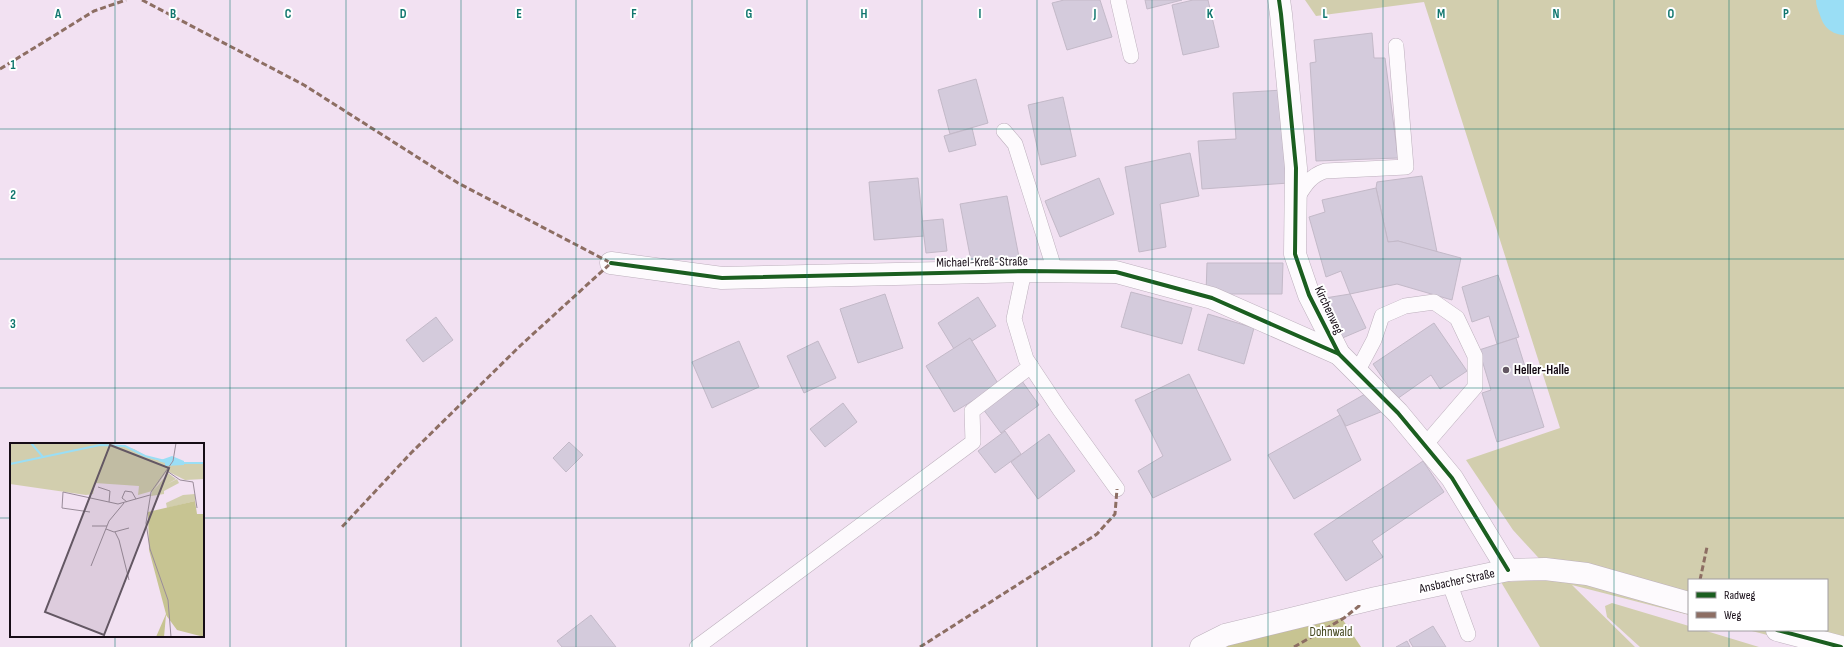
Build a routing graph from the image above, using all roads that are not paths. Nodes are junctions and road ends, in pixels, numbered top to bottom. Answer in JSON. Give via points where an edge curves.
{"nodes":[{"id":1,"x":1118,"y":0,"type":"edge"},
{"id":2,"x":1279,"y":0,"type":"edge"},
{"id":3,"x":1396,"y":46,"type":"dead end"},
{"id":4,"x":1131,"y":56,"type":"dead end"},
{"id":5,"x":1004,"y":131,"type":"dead end"},
{"id":6,"x":1296,"y":199,"type":"junction"},
{"id":7,"x":611,"y":263,"type":"dead end"},
{"id":8,"x":1024,"y":271,"type":"junction"},
{"id":9,"x":1055,"y":271,"type":"junction"},
{"id":10,"x":1339,"y":354,"type":"junction"},
{"id":11,"x":1031,"y":366,"type":"junction"},
{"id":12,"x":1357,"y":372,"type":"junction"},
{"id":13,"x":1425,"y":445,"type":"junction"},
{"id":14,"x":1117,"y":489,"type":"dead end"},
{"id":15,"x":1508,"y":570,"type":"junction"},
{"id":16,"x":1449,"y":582,"type":"junction"},
{"id":17,"x":1688,"y":603,"type":"edge"},
{"id":18,"x":1779,"y":631,"type":"edge"},
{"id":19,"x":1468,"y":634,"type":"dead end"},
{"id":20,"x":1806,"y":643,"type":"edge"},
{"id":21,"x":697,"y":647,"type":"edge"},
{"id":22,"x":1201,"y":647,"type":"edge"},
{"id":23,"x":1841,"y":647,"type":"edge"}],
"edges":[{"from":1,"to":4,"type":"lane"},
{"from":2,"to":6,"type":"street","name":"Kirchenweg","via":[[1296,168]]},
{"from":3,"to":6,"type":"lane","via":[[1406,167],[1325,171],[1314,175]]},
{"from":5,"to":9,"type":"lane","via":[[1015,144]]},
{"from":6,"to":10,"type":"street","name":"Kirchenweg","via":[[1295,254],[1309,295]]},
{"from":7,"to":8,"type":"street","name":"Michael-Kreß-Straße","via":[[722,278]]},
{"from":8,"to":9,"type":"street","name":"Michael-Kreß-Straße"},
{"from":8,"to":11,"type":"lane","via":[[1014,319],[1026,359]]},
{"from":9,"to":10,"type":"street","name":"Michael-Kreß-Straße","via":[[1116,272],[1212,298]]},
{"from":10,"to":12,"type":"street","name":"Kirchenweg"},
{"from":11,"to":14,"type":"lane"},
{"from":11,"to":21,"type":"lane","via":[[972,411],[973,442]]},
{"from":12,"to":13,"type":"street","name":"Kirchenweg","via":[[1398,413]]},
{"from":12,"to":13,"type":"lane","via":[[1374,340],[1382,316],[1405,306],[1434,302],[1457,318],[1476,356],[1475,387]]},
{"from":13,"to":15,"type":"street","name":"Kirchenweg","via":[[1452,478]]},
{"from":15,"to":16,"type":"street","name":"Ansbacher Straße"},
{"from":15,"to":17,"type":"street","name":"Ansbacher Straße","via":[[1545,569],[1587,574]]},
{"from":16,"to":19,"type":"lane"},
{"from":16,"to":22,"type":"street","name":"Ansbacher Straße","via":[[1225,635]]},
{"from":18,"to":20,"type":"street"},
{"from":20,"to":23,"type":"street"}]}
